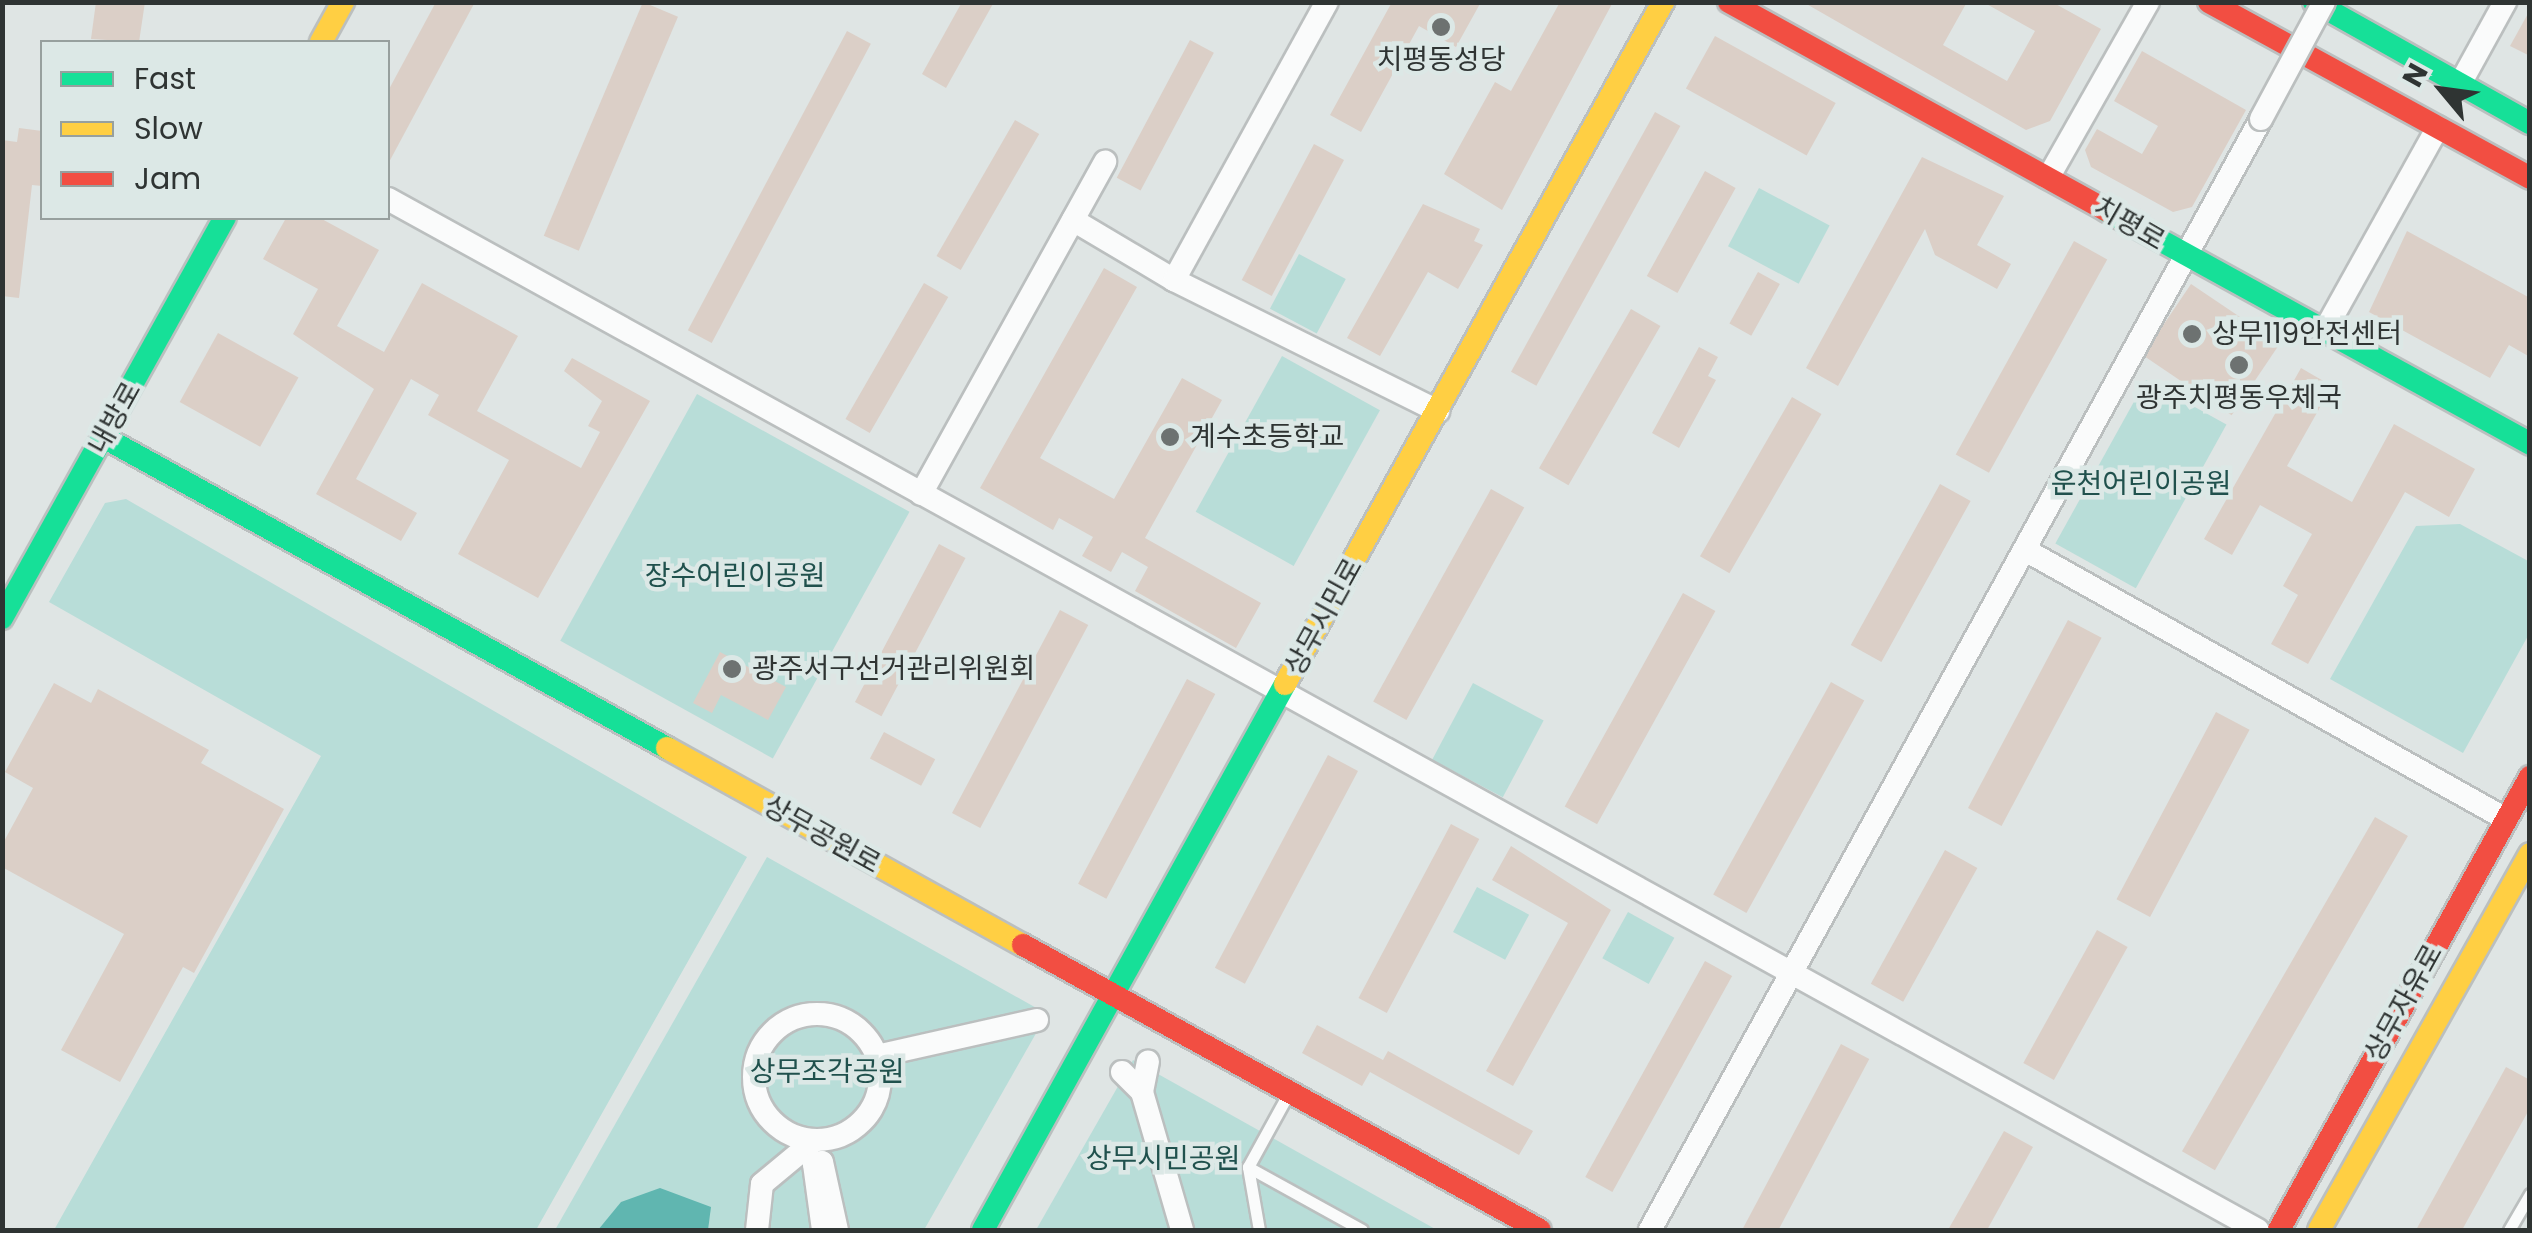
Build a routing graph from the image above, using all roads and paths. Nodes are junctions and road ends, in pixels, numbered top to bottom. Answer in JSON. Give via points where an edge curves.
{"nodes":[{"id":1,"x":343,"y":2,"type":"edge"},
{"id":2,"x":1327,"y":2,"type":"edge"},
{"id":3,"x":1663,"y":2,"type":"edge"},
{"id":4,"x":1729,"y":2,"type":"edge"},
{"id":5,"x":2148,"y":2,"type":"edge"},
{"id":6,"x":2208,"y":2,"type":"edge"},
{"id":7,"x":2314,"y":2,"type":"edge"},
{"id":8,"x":2324,"y":2,"type":"edge"},
{"id":9,"x":2505,"y":2,"type":"edge"},
{"id":10,"x":322,"y":40,"type":"edge"},
{"id":11,"x":2460,"y":84,"type":"junction"},
{"id":12,"x":2530,"y":122,"type":"edge"},
{"id":13,"x":2438,"y":128,"type":"junction"},
{"id":14,"x":1105,"y":162,"type":"dead end"},
{"id":15,"x":2048,"y":178,"type":"junction"},
{"id":16,"x":2530,"y":178,"type":"edge"},
{"id":17,"x":390,"y":200,"type":"edge"},
{"id":18,"x":224,"y":220,"type":"edge"},
{"id":19,"x":1072,"y":220,"type":"junction"},
{"id":20,"x":2186,"y":256,"type":"junction"},
{"id":21,"x":1174,"y":280,"type":"junction"},
{"id":22,"x":2324,"y":330,"type":"junction"},
{"id":23,"x":1438,"y":411,"type":"junction"},
{"id":24,"x":104,"y":438,"type":"junction"},
{"id":25,"x":2530,"y":444,"type":"edge"},
{"id":26,"x":921,"y":494,"type":"junction"},
{"id":27,"x":2027,"y":550,"type":"junction"},
{"id":28,"x":2,"y":618,"type":"edge"},
{"id":29,"x":1282,"y":694,"type":"junction"},
{"id":30,"x":2530,"y":776,"type":"edge"},
{"id":31,"x":2506,"y":819,"type":"junction"},
{"id":32,"x":2530,"y":854,"type":"edge"},
{"id":33,"x":1790,"y":977,"type":"junction"},
{"id":34,"x":1113,"y":996,"type":"junction"},
{"id":35,"x":1036,"y":1020,"type":"dead end"},
{"id":36,"x":877,"y":1056,"type":"junction"},
{"id":37,"x":1148,"y":1062,"type":"dead end"},
{"id":38,"x":1122,"y":1072,"type":"dead end"},
{"id":39,"x":1142,"y":1092,"type":"junction"},
{"id":40,"x":1290,"y":1092,"type":"junction"},
{"id":41,"x":810,"y":1147,"type":"junction"},
{"id":42,"x":1248,"y":1167,"type":"junction"},
{"id":43,"x":2530,"y":1194,"type":"edge"},
{"id":44,"x":827,"y":1227,"type":"edge"},
{"id":45,"x":757,"y":1230,"type":"edge"},
{"id":46,"x":983,"y":1230,"type":"edge"},
{"id":47,"x":1182,"y":1230,"type":"edge"},
{"id":48,"x":1259,"y":1230,"type":"edge"},
{"id":49,"x":1362,"y":1230,"type":"edge"},
{"id":50,"x":1540,"y":1230,"type":"edge"},
{"id":51,"x":1650,"y":1230,"type":"edge"},
{"id":52,"x":2258,"y":1230,"type":"edge"},
{"id":53,"x":2279,"y":1230,"type":"edge"},
{"id":54,"x":2320,"y":1230,"type":"edge"},
{"id":55,"x":2509,"y":1230,"type":"edge"}],
"edges":[{"from":1,"to":10,"type":"street"},
{"from":2,"to":21,"type":"street"},
{"from":3,"to":23,"type":"street","name":"상무시민로"},
{"from":4,"to":15,"type":"street","name":"치평로"},
{"from":5,"to":15,"type":"street"},
{"from":6,"to":13,"type":"street"},
{"from":7,"to":11,"type":"street"},
{"from":8,"to":20,"type":"street","bridge":true},
{"from":9,"to":11,"type":"street"},
{"from":11,"to":12,"type":"street"},
{"from":13,"to":16,"type":"street"},
{"from":13,"to":22,"type":"street"},
{"from":14,"to":19,"type":"street"},
{"from":15,"to":20,"type":"street","name":"치평로"},
{"from":17,"to":26,"type":"street"},
{"from":18,"to":24,"type":"street","name":"내방로"},
{"from":19,"to":21,"type":"street"},
{"from":19,"to":26,"type":"street"},
{"from":20,"to":22,"type":"street","name":"치평로"},
{"from":20,"to":27,"type":"street"},
{"from":21,"to":23,"type":"street"},
{"from":22,"to":25,"type":"street","name":"치평로"},
{"from":23,"to":29,"type":"street","name":"상무시민로"},
{"from":24,"to":28,"type":"street","name":"내방로"},
{"from":24,"to":34,"type":"street","name":"상무공원로"},
{"from":26,"to":29,"type":"street"},
{"from":27,"to":31,"type":"street"},
{"from":27,"to":33,"type":"street"},
{"from":29,"to":33,"type":"street"},
{"from":29,"to":34,"type":"street","name":"상무시민로"},
{"from":30,"to":31,"type":"street","name":"상무자유로"},
{"from":31,"to":53,"type":"street","name":"상무자유로"},
{"from":32,"to":54,"type":"street","name":"상무자유로"},
{"from":33,"to":51,"type":"street"},
{"from":33,"to":52,"type":"street"},
{"from":34,"to":40,"type":"street","name":"상무공원로"},
{"from":34,"to":46,"type":"street","name":"상무시민로"},
{"from":35,"to":36,"type":"street"},
{"from":36,"to":41,"type":"street","via":[[867,1116]]},
{"from":36,"to":41,"type":"street","via":[[851,1024],[822,1014],[792,1019],[761,1047],[761,1107]]},
{"from":37,"to":39,"type":"street"},
{"from":38,"to":39,"type":"street"},
{"from":39,"to":47,"type":"street"},
{"from":40,"to":42,"type":"lane"},
{"from":40,"to":50,"type":"street","name":"상무공원로"},
{"from":41,"to":44,"type":"street"},
{"from":41,"to":45,"type":"street","via":[[762,1184]]},
{"from":42,"to":48,"type":"lane"},
{"from":42,"to":49,"type":"lane"},
{"from":43,"to":55,"type":"lane"}]}
